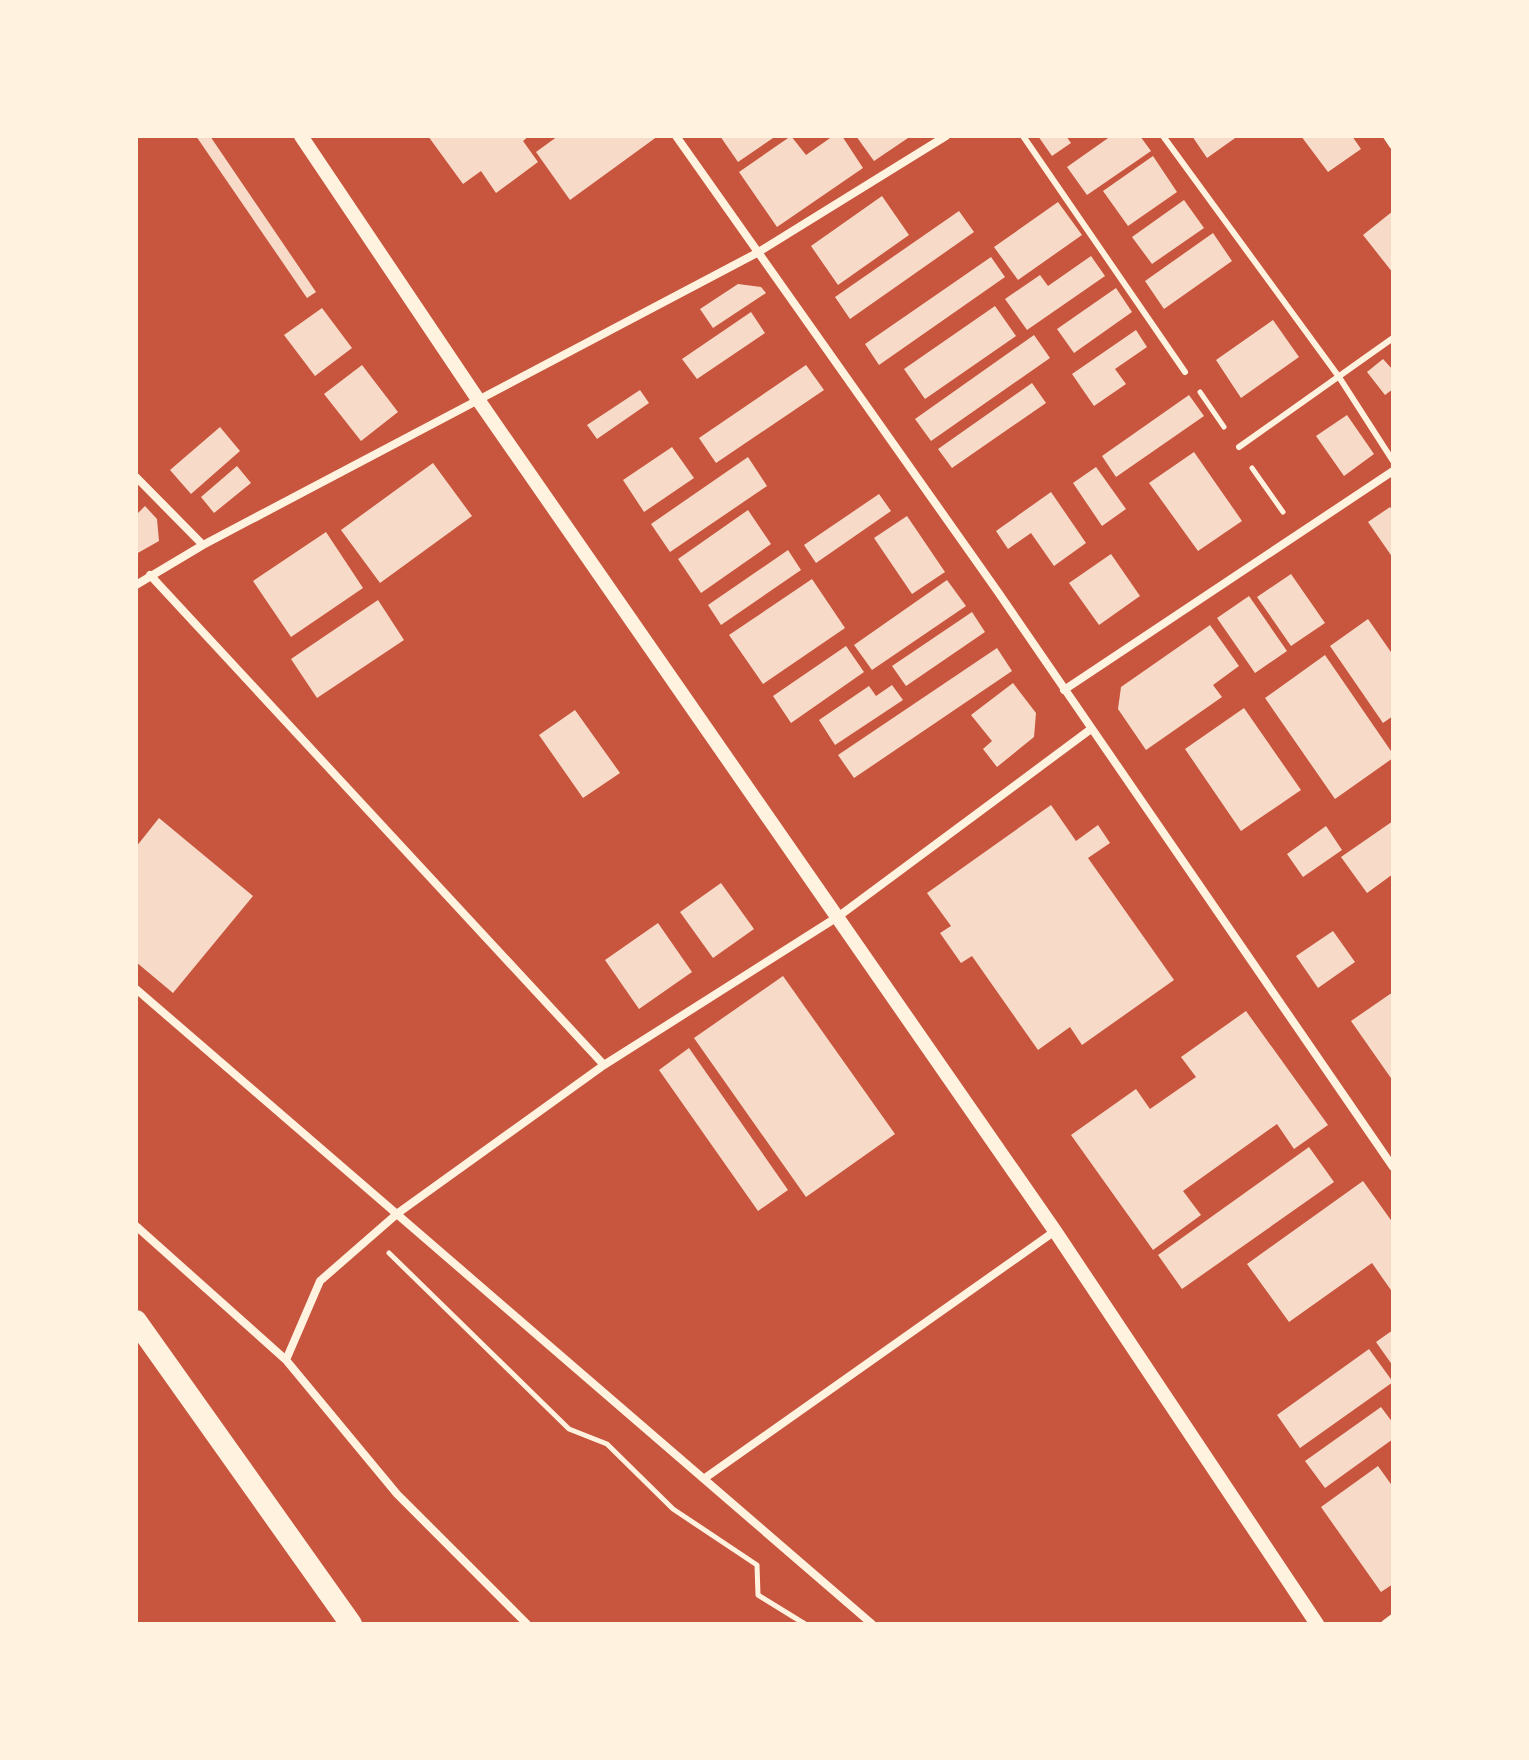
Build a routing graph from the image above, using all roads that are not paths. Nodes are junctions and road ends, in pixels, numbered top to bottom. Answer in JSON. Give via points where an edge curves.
{"nodes":[{"id":1,"x":301,"y":136,"type":"edge"},
{"id":2,"x":676,"y":136,"type":"edge"},
{"id":3,"x":946,"y":136,"type":"edge"},
{"id":4,"x":1023,"y":136,"type":"edge"},
{"id":5,"x":1163,"y":136,"type":"edge"},
{"id":6,"x":1387,"y":136,"type":"edge"},
{"id":7,"x":1393,"y":145,"type":"edge"},
{"id":8,"x":757,"y":253,"type":"junction"},
{"id":9,"x":1393,"y":338,"type":"edge"},
{"id":10,"x":1185,"y":372,"type":"dead end"},
{"id":11,"x":1339,"y":377,"type":"junction"},
{"id":12,"x":479,"y":401,"type":"junction"},
{"id":13,"x":1239,"y":447,"type":"dead end"},
{"id":14,"x":1393,"y":461,"type":"edge"},
{"id":15,"x":1393,"y":471,"type":"edge"},
{"id":16,"x":136,"y":477,"type":"edge"},
{"id":17,"x":203,"y":545,"type":"junction"},
{"id":18,"x":150,"y":575,"type":"junction"},
{"id":19,"x":136,"y":585,"type":"edge"},
{"id":20,"x":1064,"y":690,"type":"junction"},
{"id":21,"x":1091,"y":729,"type":"junction"},
{"id":22,"x":839,"y":916,"type":"junction"},
{"id":23,"x":136,"y":989,"type":"edge"},
{"id":24,"x":604,"y":1065,"type":"junction"},
{"id":25,"x":1393,"y":1167,"type":"edge"},
{"id":26,"x":398,"y":1213,"type":"junction"},
{"id":27,"x":136,"y":1226,"type":"edge"},
{"id":28,"x":1055,"y":1231,"type":"junction"},
{"id":29,"x":136,"y":1321,"type":"edge"},
{"id":30,"x":286,"y":1360,"type":"junction"},
{"id":31,"x":705,"y":1478,"type":"junction"},
{"id":32,"x":1393,"y":1618,"type":"edge"},
{"id":33,"x":351,"y":1624,"type":"edge"},
{"id":34,"x":527,"y":1624,"type":"edge"},
{"id":35,"x":872,"y":1624,"type":"edge"},
{"id":36,"x":1317,"y":1624,"type":"edge"},
{"id":37,"x":1385,"y":1624,"type":"edge"}],
"edges":[{"from":1,"to":12,"type":"street"},
{"from":2,"to":8,"type":"street"},
{"from":3,"to":8,"type":"street"},
{"from":4,"to":10,"type":"lane"},
{"from":5,"to":11,"type":"lane"},
{"from":6,"to":7,"type":"street"},
{"from":8,"to":12,"type":"street"},
{"from":8,"to":20,"type":"street"},
{"from":9,"to":11,"type":"lane"},
{"from":11,"to":13,"type":"lane"},
{"from":11,"to":14,"type":"lane"},
{"from":12,"to":17,"type":"street"},
{"from":12,"to":22,"type":"street"},
{"from":15,"to":20,"type":"street"},
{"from":16,"to":17,"type":"street"},
{"from":17,"to":18,"type":"street"},
{"from":18,"to":19,"type":"street"},
{"from":18,"to":24,"type":"street"},
{"from":20,"to":21,"type":"street"},
{"from":21,"to":22,"type":"street"},
{"from":21,"to":25,"type":"street"},
{"from":22,"to":24,"type":"street"},
{"from":22,"to":28,"type":"street"},
{"from":23,"to":26,"type":"street"},
{"from":24,"to":26,"type":"street"},
{"from":26,"to":30,"type":"street","via":[[320,1281]]},
{"from":26,"to":31,"type":"street"},
{"from":27,"to":30,"type":"street"},
{"from":28,"to":31,"type":"street"},
{"from":28,"to":36,"type":"street"},
{"from":29,"to":33,"type":"highway"},
{"from":30,"to":34,"type":"street","via":[[397,1494]]},
{"from":31,"to":35,"type":"street"},
{"from":32,"to":37,"type":"street"}]}
